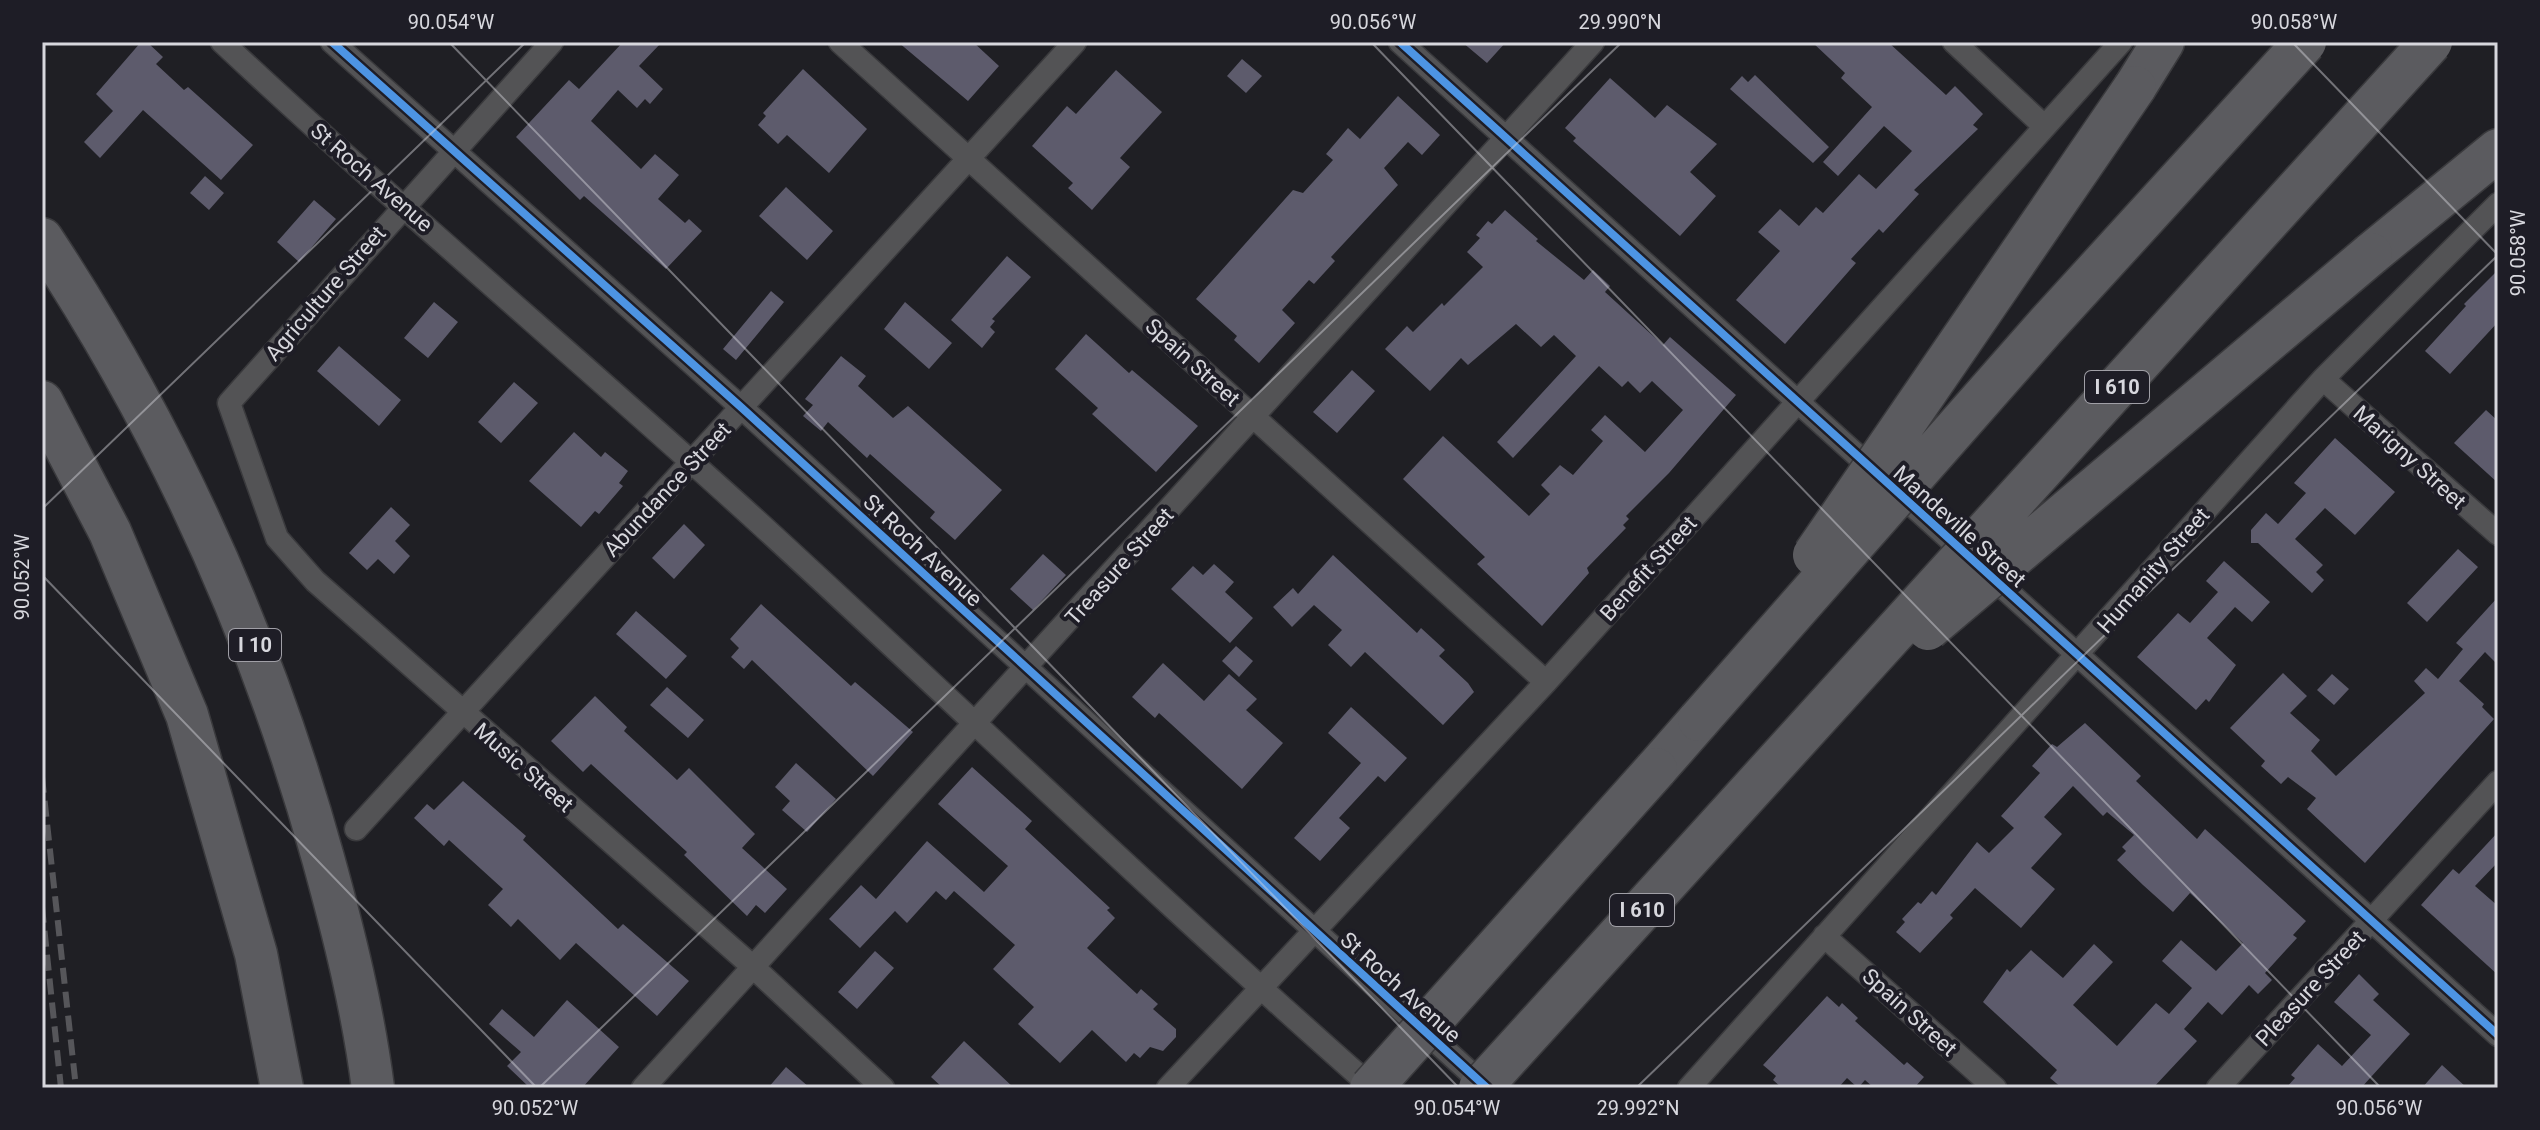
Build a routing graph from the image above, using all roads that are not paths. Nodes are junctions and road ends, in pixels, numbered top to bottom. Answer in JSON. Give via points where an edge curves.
{"nodes":[{"id":1,"x":222,"y":42,"type":"edge"},
{"id":2,"x":332,"y":42,"type":"edge"},
{"id":3,"x":552,"y":42,"type":"edge"},
{"id":4,"x":840,"y":42,"type":"edge"},
{"id":5,"x":1075,"y":42,"type":"edge"},
{"id":6,"x":1400,"y":42,"type":"edge"},
{"id":7,"x":1593,"y":42,"type":"edge"},
{"id":8,"x":1954,"y":42,"type":"edge"},
{"id":9,"x":2121,"y":42,"type":"edge"},
{"id":10,"x":2163,"y":42,"type":"edge"},
{"id":11,"x":2305,"y":42,"type":"edge"},
{"id":12,"x":2431,"y":42,"type":"edge"},
{"id":13,"x":2043,"y":125,"type":"junction"},
{"id":14,"x":1507,"y":137,"type":"junction"},
{"id":15,"x":455,"y":148,"type":"junction"},
{"id":16,"x":2498,"y":150,"type":"edge"},
{"id":17,"x":970,"y":158,"type":"junction"},
{"id":18,"x":2498,"y":204,"type":"edge"},
{"id":19,"x":403,"y":205,"type":"junction"},
{"id":20,"x":42,"y":239,"type":"edge"},
{"id":21,"x":2323,"y":379,"type":"junction"},
{"id":22,"x":42,"y":402,"type":"edge"},
{"id":23,"x":229,"y":403,"type":"joint"},
{"id":24,"x":1796,"y":403,"type":"junction"},
{"id":25,"x":742,"y":408,"type":"junction"},
{"id":26,"x":1253,"y":418,"type":"junction"},
{"id":27,"x":692,"y":462,"type":"junction"},
{"id":28,"x":2498,"y":534,"type":"edge"},
{"id":29,"x":2077,"y":656,"type":"junction"},
{"id":30,"x":1026,"y":668,"type":"junction"},
{"id":31,"x":1546,"y":682,"type":"junction"},
{"id":32,"x":461,"y":712,"type":"junction"},
{"id":33,"x":1699,"y":720,"type":"junction"},
{"id":34,"x":977,"y":723,"type":"junction"},
{"id":35,"x":1804,"y":733,"type":"junction"},
{"id":36,"x":2498,"y":782,"type":"edge"},
{"id":37,"x":356,"y":829,"type":"dead end"},
{"id":38,"x":2371,"y":922,"type":"junction"},
{"id":39,"x":1314,"y":933,"type":"junction"},
{"id":40,"x":1824,"y":936,"type":"junction"},
{"id":41,"x":752,"y":966,"type":"junction"},
{"id":42,"x":1260,"y":989,"type":"junction"},
{"id":43,"x":2498,"y":1035,"type":"edge"},
{"id":44,"x":1695,"y":1086,"type":"edge"},
{"id":45,"x":282,"y":1088,"type":"edge"},
{"id":46,"x":373,"y":1088,"type":"edge"},
{"id":47,"x":643,"y":1088,"type":"edge"},
{"id":48,"x":883,"y":1088,"type":"edge"},
{"id":49,"x":1168,"y":1088,"type":"edge"},
{"id":50,"x":1372,"y":1088,"type":"edge"},
{"id":51,"x":1480,"y":1088,"type":"edge"},
{"id":52,"x":1487,"y":1088,"type":"edge"},
{"id":53,"x":1995,"y":1088,"type":"edge"},
{"id":54,"x":2218,"y":1088,"type":"edge"}],
"edges":[{"from":1,"to":19,"type":"street","name":"St Roch Avenue"},
{"from":2,"to":15,"type":"street","name":"St Roch Avenue"},
{"from":3,"to":15,"type":"street","name":"Agriculture Street"},
{"from":4,"to":17,"type":"street","name":"Spain Street"},
{"from":5,"to":17,"type":"street","name":"Abundance Street"},
{"from":6,"to":14,"type":"street","name":"Mandeville Street"},
{"from":7,"to":14,"type":"street","name":"Treasure Street"},
{"from":8,"to":13,"type":"street"},
{"from":9,"to":13,"type":"street","name":"Benefit Street"},
{"from":10,"to":33,"type":"highway","bridge":true},
{"from":11,"to":33,"type":"highway","bridge":true,"via":[[2044,328]]},
{"from":12,"to":35,"type":"highway","number":"I 610","bridge":true},
{"from":13,"to":24,"type":"street","name":"Benefit Street"},
{"from":14,"to":24,"type":"street","name":"Mandeville Street"},
{"from":14,"to":26,"type":"street","name":"Treasure Street"},
{"from":15,"to":19,"type":"street","name":"Agriculture Street"},
{"from":15,"to":25,"type":"street","name":"St Roch Avenue"},
{"from":16,"to":35,"type":"highway","bridge":true},
{"from":17,"to":25,"type":"street","name":"Abundance Street"},
{"from":17,"to":26,"type":"street","name":"Spain Street"},
{"from":18,"to":21,"type":"street","name":"Humanity Street"},
{"from":19,"to":23,"type":"street","name":"Agriculture Street"},
{"from":19,"to":27,"type":"street","name":"St Roch Avenue"},
{"from":20,"to":46,"type":"highway","number":"I 10","via":[[110,347],[164,449],[259,656],[295,757],[344,934]]},
{"from":21,"to":28,"type":"street","name":"Marigny Street"},
{"from":21,"to":29,"type":"street","name":"Humanity Street"},
{"from":22,"to":45,"type":"highway","via":[[110,532],[187,715],[256,954]]},
{"from":23,"to":32,"type":"street","name":"Music Street","via":[[277,538],[315,581]]},
{"from":24,"to":29,"type":"street","name":"Mandeville Street"},
{"from":24,"to":31,"type":"street","name":"Benefit Street"},
{"from":25,"to":27,"type":"street","name":"Abundance Street"},
{"from":25,"to":30,"type":"street","name":"St Roch Avenue"},
{"from":26,"to":30,"type":"street","name":"Treasure Street"},
{"from":26,"to":31,"type":"street","name":"Spain Street"},
{"from":27,"to":32,"type":"street","name":"Abundance Street"},
{"from":27,"to":34,"type":"street","name":"St Roch Avenue"},
{"from":29,"to":38,"type":"street","name":"Mandeville Street"},
{"from":29,"to":40,"type":"street","name":"Humanity Street"},
{"from":30,"to":34,"type":"street","name":"Treasure Street"},
{"from":30,"to":39,"type":"street","name":"St Roch Avenue"},
{"from":31,"to":39,"type":"street","name":"Benefit Street"},
{"from":32,"to":37,"type":"street","name":"Abundance Street"},
{"from":32,"to":41,"type":"street","name":"Music Street"},
{"from":33,"to":50,"type":"highway","bridge":true},
{"from":34,"to":41,"type":"street","name":"Treasure Street"},
{"from":34,"to":42,"type":"street","name":"St Roch Avenue"},
{"from":35,"to":51,"type":"highway","number":"I 610","bridge":true},
{"from":36,"to":38,"type":"street","name":"Pleasure Street"},
{"from":38,"to":43,"type":"street","name":"Mandeville Street"},
{"from":38,"to":54,"type":"street","name":"Pleasure Street"},
{"from":39,"to":42,"type":"street","name":"Benefit Street"},
{"from":39,"to":52,"type":"street","name":"St Roch Avenue"},
{"from":40,"to":44,"type":"street","name":"Humanity Street"},
{"from":40,"to":53,"type":"street","name":"Spain Street"},
{"from":41,"to":47,"type":"street","name":"Treasure Street"},
{"from":41,"to":48,"type":"street","name":"Music Street"},
{"from":42,"to":49,"type":"street","name":"Benefit Street"},
{"from":42,"to":50,"type":"street","name":"St Roch Avenue"}]}
